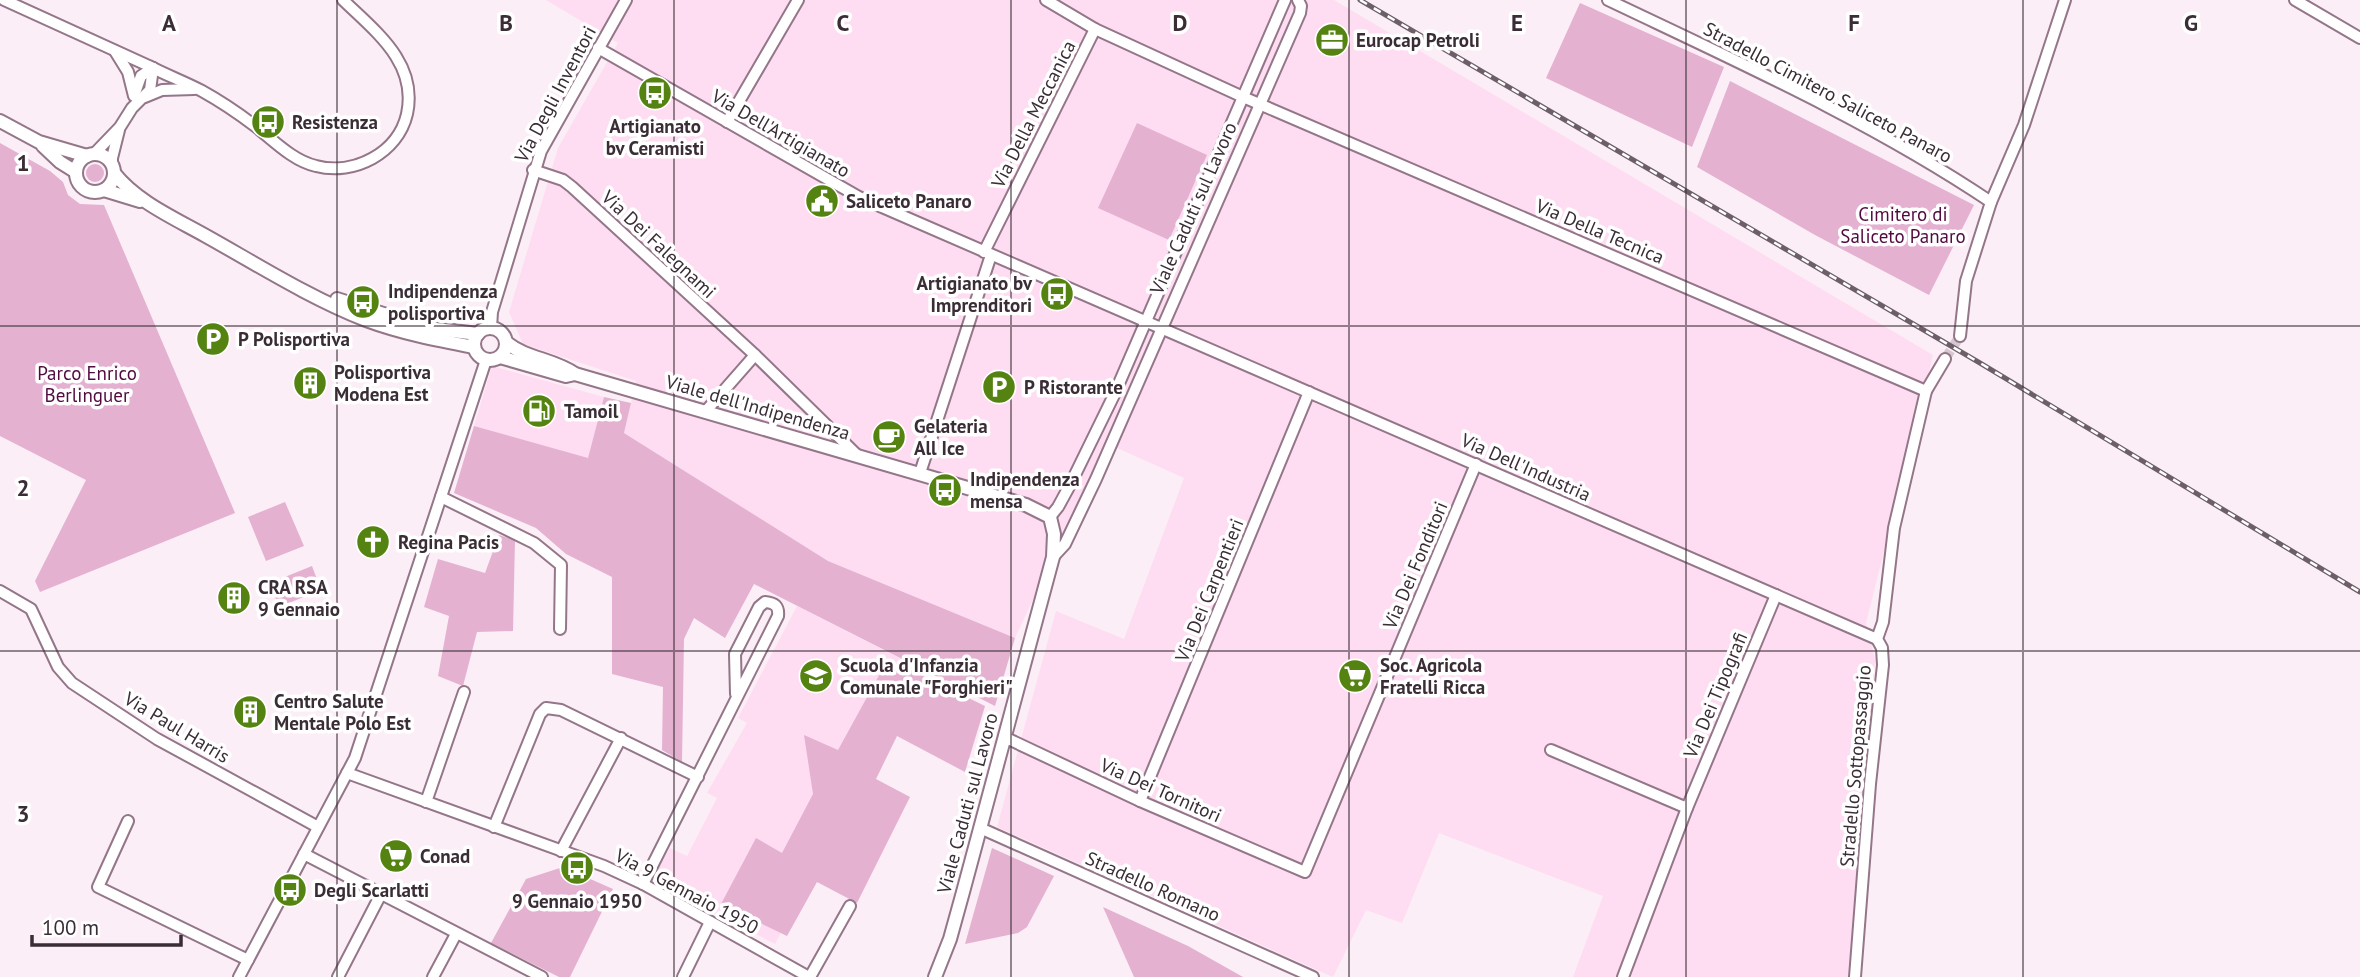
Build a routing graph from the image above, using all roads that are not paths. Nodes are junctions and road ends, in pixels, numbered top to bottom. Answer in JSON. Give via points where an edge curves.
{"nodes":[{"id":1,"x":4,"y":0,"type":"edge"},
{"id":2,"x":344,"y":0,"type":"edge"},
{"id":3,"x":626,"y":0,"type":"edge"},
{"id":4,"x":798,"y":0,"type":"edge"},
{"id":5,"x":1045,"y":0,"type":"edge"},
{"id":6,"x":1285,"y":0,"type":"edge"},
{"id":7,"x":1298,"y":0,"type":"edge"},
{"id":8,"x":1608,"y":0,"type":"edge"},
{"id":9,"x":2065,"y":0,"type":"edge"},
{"id":10,"x":2295,"y":0,"type":"edge"},
{"id":11,"x":1095,"y":29,"type":"junction"},
{"id":12,"x":2360,"y":38,"type":"edge"},
{"id":13,"x":598,"y":48,"type":"junction"},
{"id":14,"x":115,"y":50,"type":"junction"},
{"id":15,"x":153,"y":68,"type":"junction"},
{"id":16,"x":199,"y":90,"type":"junction"},
{"id":17,"x":1243,"y":97,"type":"junction"},
{"id":18,"x":136,"y":101,"type":"junction"},
{"id":19,"x":1260,"y":104,"type":"junction"},
{"id":20,"x":0,"y":121,"type":"edge"},
{"id":21,"x":727,"y":122,"type":"junction"},
{"id":22,"x":120,"y":127,"type":"junction"},
{"id":23,"x":39,"y":142,"type":"junction"},
{"id":24,"x":90,"y":155,"type":"junction"},
{"id":25,"x":113,"y":169,"type":"junction"},
{"id":26,"x":533,"y":170,"type":"junction"},
{"id":27,"x":76,"y":172,"type":"junction"},
{"id":28,"x":104,"y":190,"type":"junction"},
{"id":29,"x":1991,"y":202,"type":"junction"},
{"id":30,"x":150,"y":204,"type":"junction"},
{"id":31,"x":988,"y":254,"type":"junction"},
{"id":32,"x":291,"y":284,"type":"junction"},
{"id":33,"x":1145,"y":322,"type":"junction"},
{"id":34,"x":491,"y":328,"type":"junction"},
{"id":35,"x":1161,"y":328,"type":"junction"},
{"id":36,"x":478,"y":334,"type":"junction"},
{"id":37,"x":1960,"y":336,"type":"tunnel mouth"},
{"id":38,"x":507,"y":342,"type":"junction"},
{"id":39,"x":474,"y":347,"type":"junction"},
{"id":40,"x":755,"y":355,"type":"junction"},
{"id":41,"x":500,"y":358,"type":"junction"},
{"id":42,"x":1945,"y":359,"type":"tunnel mouth"},
{"id":43,"x":486,"y":360,"type":"junction"},
{"id":44,"x":575,"y":374,"type":"junction"},
{"id":45,"x":1926,"y":391,"type":"junction"},
{"id":46,"x":1310,"y":392,"type":"junction"},
{"id":47,"x":705,"y":412,"type":"junction"},
{"id":48,"x":858,"y":455,"type":"junction"},
{"id":49,"x":1476,"y":464,"type":"junction"},
{"id":50,"x":920,"y":473,"type":"junction"},
{"id":51,"x":441,"y":497,"type":"junction"},
{"id":52,"x":1050,"y":517,"type":"junction"},
{"id":53,"x":1053,"y":557,"type":"junction"},
{"id":54,"x":0,"y":591,"type":"edge"},
{"id":55,"x":1776,"y":595,"type":"junction"},
{"id":56,"x":560,"y":629,"type":"dead end"},
{"id":57,"x":1877,"y":639,"type":"junction"},
{"id":58,"x":464,"y":692,"type":"dead end"},
{"id":59,"x":736,"y":694,"type":"junction"},
{"id":60,"x":1004,"y":737,"type":"junction"},
{"id":61,"x":621,"y":738,"type":"junction"},
{"id":62,"x":1551,"y":750,"type":"dead end"},
{"id":63,"x":347,"y":774,"type":"junction"},
{"id":64,"x":698,"y":777,"type":"junction"},
{"id":65,"x":1140,"y":801,"type":"junction"},
{"id":66,"x":426,"y":802,"type":"junction"},
{"id":67,"x":1687,"y":808,"type":"junction"},
{"id":68,"x":128,"y":821,"type":"dead end"},
{"id":69,"x":318,"y":827,"type":"junction"},
{"id":70,"x":494,"y":827,"type":"junction"},
{"id":71,"x":980,"y":828,"type":"junction"},
{"id":72,"x":561,"y":851,"type":"junction"},
{"id":73,"x":304,"y":854,"type":"junction"},
{"id":74,"x":1305,"y":872,"type":"joint"},
{"id":75,"x":643,"y":884,"type":"junction"},
{"id":76,"x":381,"y":894,"type":"junction"},
{"id":77,"x":850,"y":906,"type":"dead end"},
{"id":78,"x":710,"y":922,"type":"junction"},
{"id":79,"x":456,"y":934,"type":"junction"},
{"id":80,"x":248,"y":960,"type":"junction"},
{"id":81,"x":521,"y":972,"type":"edge"},
{"id":82,"x":1309,"y":976,"type":"edge"},
{"id":83,"x":239,"y":977,"type":"edge"},
{"id":84,"x":338,"y":977,"type":"edge"},
{"id":85,"x":433,"y":977,"type":"edge"},
{"id":86,"x":541,"y":977,"type":"edge"},
{"id":87,"x":683,"y":977,"type":"edge"},
{"id":88,"x":810,"y":977,"type":"edge"},
{"id":89,"x":934,"y":977,"type":"edge"},
{"id":90,"x":1623,"y":977,"type":"edge"},
{"id":91,"x":1855,"y":977,"type":"edge"}],
"edges":[{"from":1,"to":14,"type":"street"},
{"from":2,"to":16,"type":"street","via":[[391,48],[406,75],[409,99],[403,127],[378,156],[346,168],[307,163]]},
{"from":3,"to":13,"type":"street","name":"Via Degli Inventori"},
{"from":4,"to":21,"type":"street"},
{"from":5,"to":11,"type":"street"},
{"from":6,"to":17,"type":"street","name":"Viale Caduti sul Lavoro"},
{"from":7,"to":19,"type":"street","name":"Viale Caduti sul Lavoro","via":[[1300,13]]},
{"from":8,"to":29,"type":"street","name":"Stradello Cimitero Saliceto Panaro","via":[[1864,126]]},
{"from":9,"to":29,"type":"street","via":[[2024,125]]},
{"from":10,"to":12,"type":"street"},
{"from":11,"to":17,"type":"street"},
{"from":11,"to":31,"type":"street","name":"Via Della Meccanica"},
{"from":13,"to":21,"type":"street","name":"Via Dell'Artigianato"},
{"from":13,"to":26,"type":"street","name":"Via Degli Inventori"},
{"from":14,"to":15,"type":"street"},
{"from":14,"to":18,"type":"street","via":[[128,72]]},
{"from":15,"to":16,"type":"street"},
{"from":15,"to":18,"type":"street","via":[[150,90]]},
{"from":16,"to":18,"type":"street","via":[[169,89]]},
{"from":17,"to":19,"type":"street","name":"Viale Caduti sul Lavoro"},
{"from":17,"to":33,"type":"street","name":"Viale Caduti sul Lavoro"},
{"from":18,"to":22,"type":"street"},
{"from":19,"to":35,"type":"street","name":"Viale Caduti sul Lavoro"},
{"from":19,"to":45,"type":"street","name":"Via Della Tecnica"},
{"from":20,"to":23,"type":"street"},
{"from":21,"to":31,"type":"street","name":"Via Dell'Artigianato","via":[[859,197]]},
{"from":22,"to":24,"type":"street"},
{"from":22,"to":25,"type":"street"},
{"from":23,"to":24,"type":"street"},
{"from":23,"to":27,"type":"street"},
{"from":24,"to":25,"type":"street","via":[[103,156]]},
{"from":24,"to":27,"type":"street","via":[[78,164]]},
{"from":25,"to":28,"type":"street","via":[[111,183]]},
{"from":25,"to":30,"type":"street"},
{"from":26,"to":34,"type":"street","name":"Via Degli Inventori"},
{"from":26,"to":40,"type":"street","name":"Via Dei Falegnami","via":[[572,187]]},
{"from":27,"to":28,"type":"street","via":[[82,188],[95,193]]},
{"from":28,"to":30,"type":"street"},
{"from":29,"to":37,"type":"street","via":[[1966,281]]},
{"from":30,"to":32,"type":"street"},
{"from":31,"to":33,"type":"street","name":"Via Dell'Artigianato"},
{"from":31,"to":50,"type":"street","name":"Via Della Meccanica"},
{"from":32,"to":36,"type":"street","via":[[414,325]]},
{"from":32,"to":39,"type":"street","via":[[367,320],[412,335]]},
{"from":33,"to":35,"type":"street"},
{"from":33,"to":52,"type":"street","name":"Viale Caduti sul Lavoro","via":[[1076,474]]},
{"from":34,"to":36,"type":"street"},
{"from":34,"to":38,"type":"street","via":[[500,331]]},
{"from":35,"to":46,"type":"street","name":"Via Dell'Industria"},
{"from":35,"to":53,"type":"street","name":"Viale Caduti sul Lavoro","via":[[1065,544]]},
{"from":36,"to":39,"type":"street"},
{"from":38,"to":41,"type":"street"},
{"from":38,"to":44,"type":"street","name":"Viale dell'Indipendenza"},
{"from":39,"to":43,"type":"street"},
{"from":40,"to":47,"type":"street"},
{"from":40,"to":48,"type":"street","name":"Via Dei Falegnami"},
{"from":41,"to":43,"type":"street"},
{"from":41,"to":44,"type":"street","name":"Viale dell'Indipendenza","via":[[566,376]]},
{"from":42,"to":45,"type":"street","name":"Stradello Sottopassaggio"},
{"from":43,"to":51,"type":"street"},
{"from":44,"to":47,"type":"street","name":"Viale dell'Indipendenza"},
{"from":45,"to":57,"type":"street","name":"Stradello Sottopassaggio","via":[[1894,528]]},
{"from":46,"to":49,"type":"street","name":"Via Dell'Industria"},
{"from":46,"to":65,"type":"street","name":"Via Dei Carpentieri"},
{"from":47,"to":48,"type":"street","name":"Viale dell'Indipendenza"},
{"from":48,"to":50,"type":"street","name":"Viale dell'Indipendenza"},
{"from":49,"to":55,"type":"street","name":"Via Dell'Industria"},
{"from":49,"to":74,"type":"street","name":"Via Dei Fonditori"},
{"from":50,"to":52,"type":"street","name":"Viale dell'Indipendenza","via":[[1026,505]]},
{"from":51,"to":56,"type":"street","via":[[534,543],[561,565]]},
{"from":51,"to":63,"type":"street"},
{"from":52,"to":53,"type":"street","name":"Viale Caduti sul Lavoro"},
{"from":53,"to":60,"type":"street","name":"Viale Caduti sul Lavoro"},
{"from":54,"to":69,"type":"street","name":"Via Paul Harris","via":[[31,609],[58,667],[72,683],[157,739]]},
{"from":55,"to":57,"type":"street","name":"Via Dell'Industria"},
{"from":55,"to":67,"type":"street","name":"Via Dei Tipografi"},
{"from":57,"to":91,"type":"street","name":"Stradello Sottopassaggio","via":[[1883,665]]},
{"from":58,"to":66,"type":"street"},
{"from":59,"to":59,"type":"street","via":[[778,616],[776,605],[765,602],[759,607],[735,654]]},
{"from":59,"to":64,"type":"street"},
{"from":60,"to":65,"type":"street","name":"Via Dei Tornitori"},
{"from":60,"to":71,"type":"street","name":"Viale Caduti sul Lavoro"},
{"from":61,"to":64,"type":"street"},
{"from":61,"to":70,"type":"street","via":[[561,710],[546,708]]},
{"from":61,"to":72,"type":"street"},
{"from":62,"to":67,"type":"street"},
{"from":63,"to":66,"type":"street","name":"Via 9 Gennaio 1950"},
{"from":63,"to":69,"type":"street"},
{"from":64,"to":75,"type":"street"},
{"from":65,"to":74,"type":"street","name":"Via Dei Tornitori"},
{"from":66,"to":70,"type":"street","name":"Via 9 Gennaio 1950"},
{"from":67,"to":90,"type":"street","name":"Via Dei Tipografi"},
{"from":68,"to":80,"type":"street","via":[[98,887]]},
{"from":69,"to":73,"type":"street"},
{"from":70,"to":72,"type":"street","name":"Via 9 Gennaio 1950"},
{"from":71,"to":82,"type":"street","name":"Stradello Romano"},
{"from":71,"to":89,"type":"street","name":"Viale Caduti sul Lavoro","via":[[950,939]]},
{"from":72,"to":75,"type":"street","name":"Via 9 Gennaio 1950"},
{"from":73,"to":76,"type":"street"},
{"from":73,"to":80,"type":"street"},
{"from":75,"to":78,"type":"street","name":"Via 9 Gennaio 1950"},
{"from":76,"to":79,"type":"street"},
{"from":76,"to":84,"type":"street"},
{"from":77,"to":88,"type":"street","name":"Via 9 Gennaio 1950"},
{"from":78,"to":87,"type":"street"},
{"from":78,"to":88,"type":"street","name":"Via 9 Gennaio 1950"},
{"from":79,"to":81,"type":"street"},
{"from":79,"to":85,"type":"street"},
{"from":80,"to":83,"type":"street"},
{"from":81,"to":86,"type":"street"}]}
